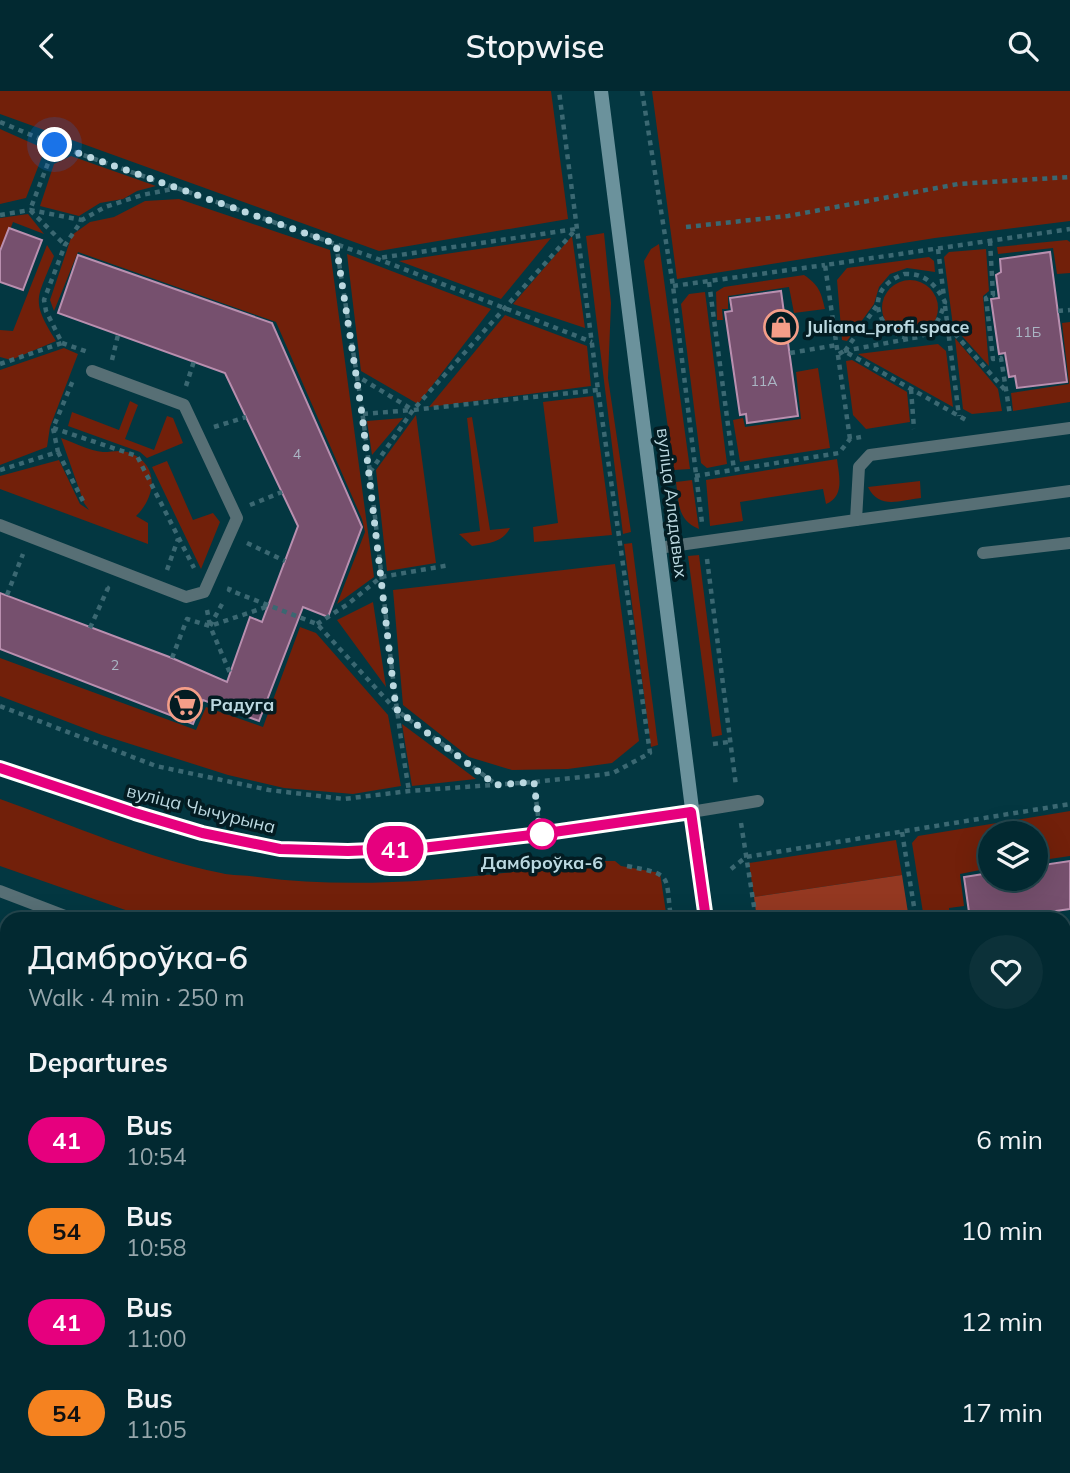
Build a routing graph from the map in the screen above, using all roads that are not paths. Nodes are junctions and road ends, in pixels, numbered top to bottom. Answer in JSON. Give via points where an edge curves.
{"nodes":[{"id":1,"x":601,"y":91,"type":"edge"},
{"id":2,"x":92,"y":371,"type":"dead end"},
{"id":3,"x":1070,"y":428,"type":"edge"},
{"id":4,"x":1070,"y":491,"type":"edge"},
{"id":5,"x":856,"y":520,"type":"junction"},
{"id":6,"x":0,"y":525,"type":"edge"},
{"id":7,"x":1070,"y":543,"type":"edge"},
{"id":8,"x":658,"y":548,"type":"junction"},
{"id":9,"x":983,"y":553,"type":"dead end"},
{"id":10,"x":0,"y":768,"type":"edge"},
{"id":11,"x":758,"y":801,"type":"dead end"},
{"id":12,"x":691,"y":812,"type":"junction"},
{"id":13,"x":0,"y":892,"type":"edge"},
{"id":14,"x":54,"y":912,"type":"edge"},
{"id":15,"x":705,"y":912,"type":"edge"}],
"edges":[{"from":1,"to":8,"type":"main road","name":"вуліца Аладавых"},
{"from":2,"to":6,"type":"lane","via":[[184,405],[237,518],[204,592],[186,597]]},
{"from":3,"to":5,"type":"lane","via":[[870,455],[859,467]]},
{"from":4,"to":5,"type":"lane"},
{"from":5,"to":8,"type":"lane"},
{"from":7,"to":9,"type":"lane"},
{"from":8,"to":12,"type":"main road","name":"вуліца Аладавых"},
{"from":10,"to":12,"type":"main road","name":"вуліца Чычурына","via":[[202,833],[280,849],[395,849]]},
{"from":11,"to":12,"type":"lane"},
{"from":12,"to":15,"type":"main road","name":"вуліца Аладавых"},
{"from":13,"to":14,"type":"lane"}]}
